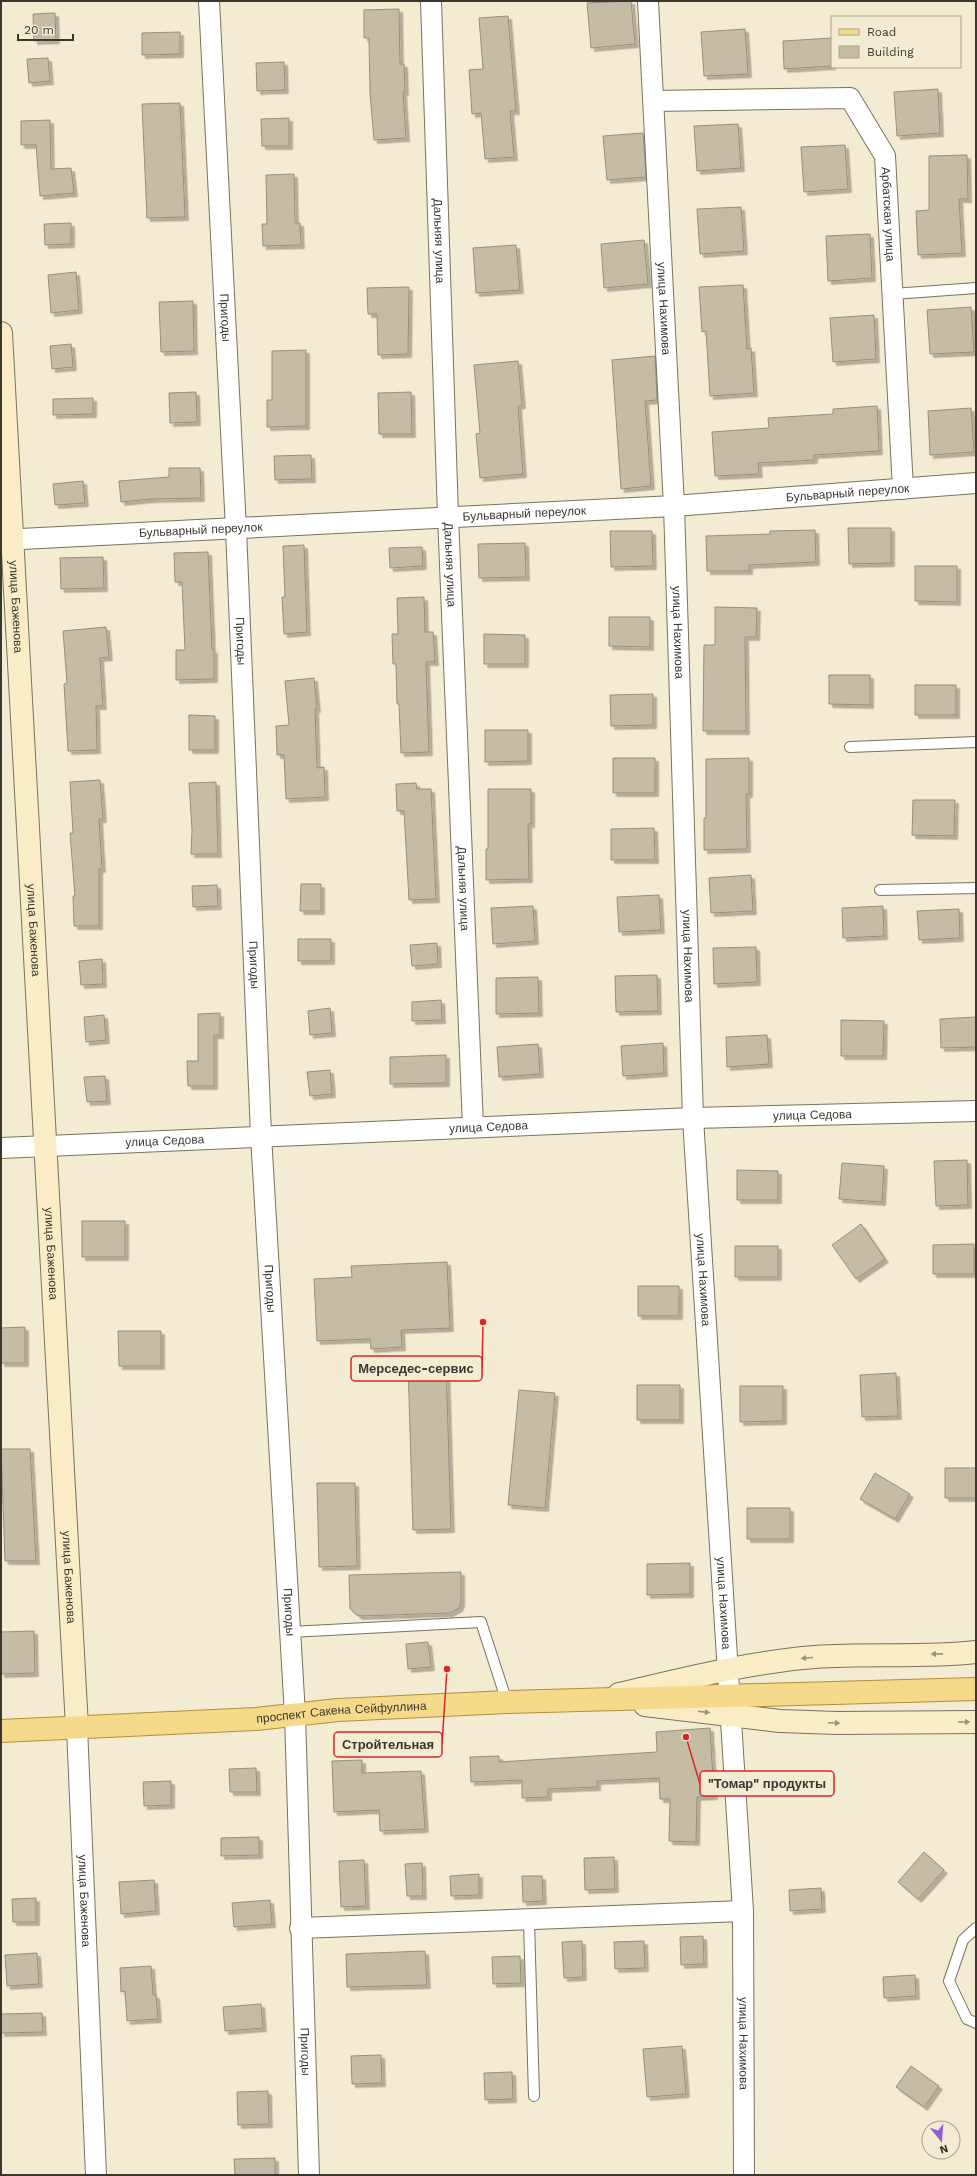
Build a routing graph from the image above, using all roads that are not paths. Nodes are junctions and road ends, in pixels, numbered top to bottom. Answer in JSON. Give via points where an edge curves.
{"nodes":[{"id":1,"x":209,"y":1,"type":"edge"},
{"id":2,"x":431,"y":1,"type":"edge"},
{"id":3,"x":648,"y":1,"type":"edge"},
{"id":4,"x":654,"y":101,"type":"junction"},
{"id":5,"x":976,"y":288,"type":"edge"},
{"id":6,"x":893,"y":294,"type":"junction"},
{"id":7,"x":1,"y":333,"type":"edge"},
{"id":8,"x":976,"y":483,"type":"edge"},
{"id":9,"x":904,"y":489,"type":"junction"},
{"id":10,"x":674,"y":506,"type":"junction"},
{"id":11,"x":448,"y":516,"type":"junction"},
{"id":12,"x":236,"y":529,"type":"junction"},
{"id":13,"x":6,"y":540,"type":"edge"},
{"id":14,"x":976,"y":742,"type":"edge"},
{"id":15,"x":850,"y":746,"type":"dead end"},
{"id":16,"x":976,"y":888,"type":"edge"},
{"id":17,"x":880,"y":890,"type":"dead end"},
{"id":18,"x":976,"y":1111,"type":"edge"},
{"id":19,"x":693,"y":1118,"type":"junction"},
{"id":20,"x":473,"y":1127,"type":"junction"},
{"id":21,"x":261,"y":1135,"type":"junction"},
{"id":22,"x":44,"y":1146,"type":"junction"},
{"id":23,"x":1,"y":1148,"type":"edge"},
{"id":24,"x":290,"y":1632,"type":"junction"},
{"id":25,"x":976,"y":1652,"type":"edge"},
{"id":26,"x":728,"y":1669,"type":"junction"},
{"id":27,"x":976,"y":1689,"type":"edge"},
{"id":28,"x":596,"y":1699,"type":"junction"},
{"id":29,"x":507,"y":1702,"type":"junction"},
{"id":30,"x":730,"y":1705,"type":"junction"},
{"id":31,"x":295,"y":1715,"type":"junction"},
{"id":32,"x":976,"y":1722,"type":"edge"},
{"id":33,"x":77,"y":1727,"type":"junction"},
{"id":34,"x":1,"y":1731,"type":"edge"},
{"id":35,"x":743,"y":1911,"type":"junction"},
{"id":36,"x":529,"y":1920,"type":"junction"},
{"id":37,"x":300,"y":1928,"type":"junction"},
{"id":38,"x":976,"y":1928,"type":"edge"},
{"id":39,"x":976,"y":2023,"type":"edge"},
{"id":40,"x":534,"y":2096,"type":"dead end"},
{"id":41,"x":96,"y":2175,"type":"edge"},
{"id":42,"x":309,"y":2175,"type":"edge"},
{"id":43,"x":744,"y":2175,"type":"edge"}],
"edges":[{"from":1,"to":12,"type":"street","name":"Пригоды"},
{"from":2,"to":11,"type":"street","name":"Дальняя улица"},
{"from":3,"to":4,"type":"street","name":"улица Нахимова"},
{"from":4,"to":6,"type":"street","name":"Арбатская улица","via":[[850,98],[885,156]]},
{"from":4,"to":10,"type":"street","name":"улица Нахимова"},
{"from":5,"to":6,"type":"lane"},
{"from":6,"to":9,"type":"street","name":"Арбатская улица"},
{"from":7,"to":13,"type":"street","name":"улица Баженова"},
{"from":8,"to":9,"type":"street","name":"Бульварный переулок"},
{"from":9,"to":10,"type":"street","name":"Бульварный переулок"},
{"from":10,"to":11,"type":"street","name":"Бульварный переулок"},
{"from":10,"to":19,"type":"street","name":"улица Нахимова"},
{"from":11,"to":12,"type":"street","name":"Бульварный переулок"},
{"from":11,"to":20,"type":"street","name":"Дальняя улица"},
{"from":12,"to":13,"type":"street","name":"Бульварный переулок"},
{"from":12,"to":21,"type":"street","name":"Пригоды"},
{"from":13,"to":22,"type":"street","name":"улица Баженова"},
{"from":14,"to":15,"type":"lane"},
{"from":16,"to":17,"type":"lane"},
{"from":18,"to":19,"type":"street","name":"улица Седова"},
{"from":19,"to":20,"type":"street","name":"улица Седова"},
{"from":19,"to":26,"type":"street","name":"улица Нахимова"},
{"from":20,"to":21,"type":"street","name":"улица Седова"},
{"from":21,"to":22,"type":"street","name":"улица Седова"},
{"from":21,"to":24,"type":"street","name":"Пригоды"},
{"from":22,"to":23,"type":"street","name":"улица Седова"},
{"from":22,"to":33,"type":"street","name":"улица Баженова"},
{"from":24,"to":29,"type":"lane","via":[[481,1622]]},
{"from":24,"to":31,"type":"street","name":"Пригоды"},
{"from":25,"to":26,"type":"street","one_way":true,"via":[[817,1657],[768,1661]]},
{"from":26,"to":28,"type":"street"},
{"from":26,"to":30,"type":"street","name":"улица Нахимова"},
{"from":27,"to":30,"type":"main road","name":"проспект Сакена Сейфуллина"},
{"from":28,"to":29,"type":"main road","name":"проспект Сакена Сейфуллина"},
{"from":28,"to":30,"type":"main road","name":"проспект Сакена Сейфуллина"},
{"from":29,"to":31,"type":"main road","name":"проспект Сакена Сейфуллина","via":[[338,1710]]},
{"from":30,"to":32,"type":"street","one_way":true,"via":[[780,1721]]},
{"from":30,"to":35,"type":"street","name":"улица Нахимова"},
{"from":31,"to":33,"type":"main road","name":"проспект Сакена Сейфуллина"},
{"from":31,"to":37,"type":"street","name":"Пригоды"},
{"from":33,"to":34,"type":"main road","name":"проспект Сакена Сейфуллина"},
{"from":33,"to":41,"type":"street","name":"улица Баженова"},
{"from":35,"to":36,"type":"street"},
{"from":35,"to":43,"type":"street","name":"улица Нахимова"},
{"from":36,"to":37,"type":"street"},
{"from":36,"to":40,"type":"lane"},
{"from":37,"to":42,"type":"street","name":"Пригоды"},
{"from":38,"to":39,"type":"lane","via":[[963,1940],[950,1981],[967,2019]]}]}
